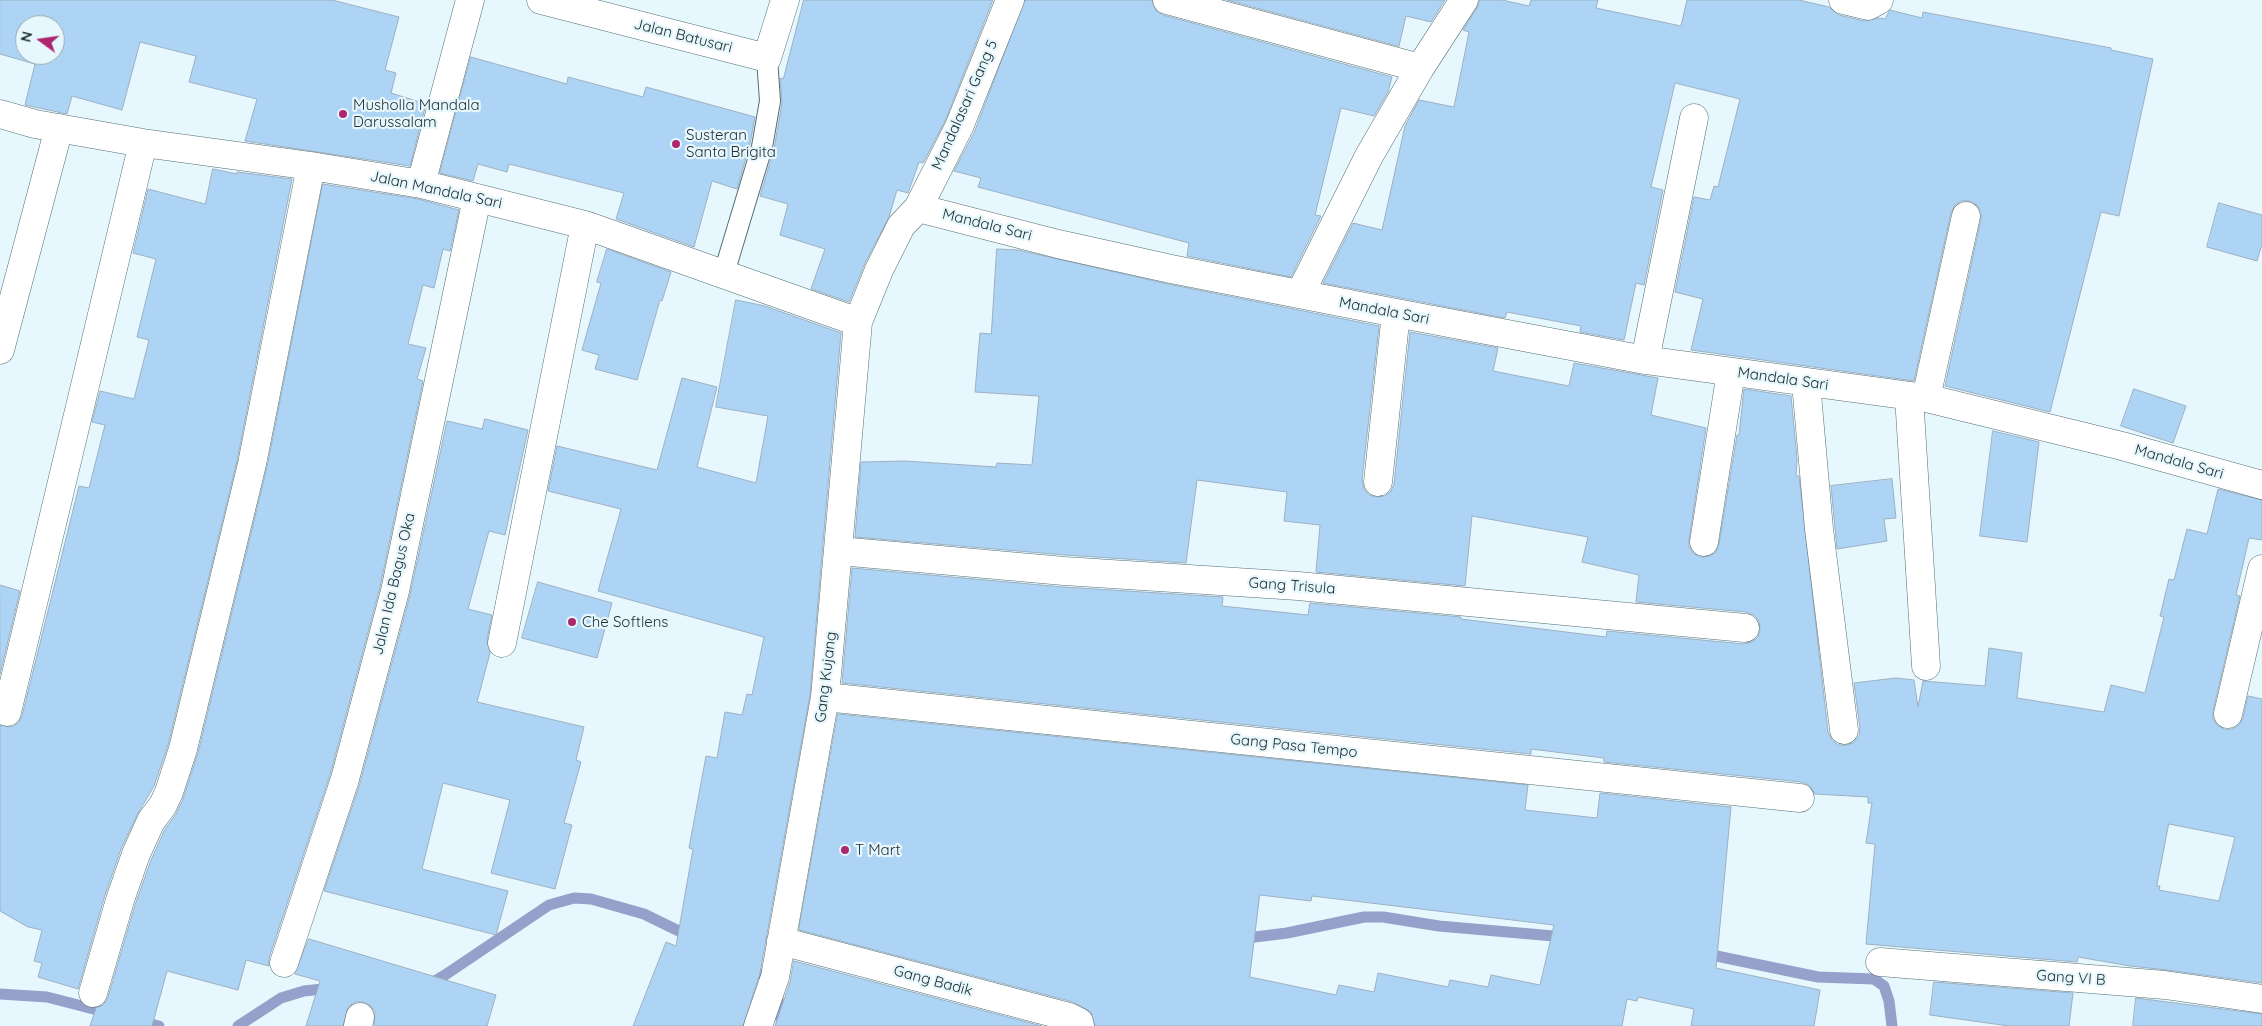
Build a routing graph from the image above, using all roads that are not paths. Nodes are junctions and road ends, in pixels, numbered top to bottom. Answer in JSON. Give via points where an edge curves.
{"nodes":[{"id":1,"x":470,"y":0,"type":"edge"},
{"id":2,"x":542,"y":0,"type":"edge"},
{"id":3,"x":784,"y":0,"type":"edge"},
{"id":4,"x":1010,"y":0,"type":"edge"},
{"id":5,"x":1167,"y":0,"type":"edge"},
{"id":6,"x":1464,"y":0,"type":"edge"},
{"id":7,"x":1843,"y":0,"type":"edge"},
{"id":8,"x":1879,"y":0,"type":"edge"},
{"id":9,"x":767,"y":58,"type":"junction"},
{"id":10,"x":1420,"y":68,"type":"junction"},
{"id":11,"x":0,"y":114,"type":"edge"},
{"id":12,"x":1694,"y":118,"type":"dead end"},
{"id":13,"x":59,"y":128,"type":"junction"},
{"id":14,"x":143,"y":143,"type":"junction"},
{"id":15,"x":311,"y":166,"type":"junction"},
{"id":16,"x":421,"y":184,"type":"junction"},
{"id":17,"x":478,"y":198,"type":"junction"},
{"id":18,"x":918,"y":208,"type":"junction"},
{"id":19,"x":1966,"y":216,"type":"dead end"},
{"id":20,"x":585,"y":225,"type":"junction"},
{"id":21,"x":724,"y":273,"type":"junction"},
{"id":22,"x":1300,"y":294,"type":"junction"},
{"id":23,"x":1396,"y":313,"type":"junction"},
{"id":24,"x":858,"y":322,"type":"junction"},
{"id":25,"x":0,"y":350,"type":"edge"},
{"id":26,"x":1645,"y":360,"type":"junction"},
{"id":27,"x":1731,"y":372,"type":"junction"},
{"id":28,"x":1806,"y":383,"type":"junction"},
{"id":29,"x":1918,"y":397,"type":"junction"},
{"id":30,"x":1378,"y":482,"type":"dead end"},
{"id":31,"x":2262,"y":485,"type":"edge"},
{"id":32,"x":1704,"y":542,"type":"dead end"},
{"id":33,"x":839,"y":551,"type":"junction"},
{"id":34,"x":2262,"y":569,"type":"edge"},
{"id":35,"x":1745,"y":628,"type":"dead end"},
{"id":36,"x":502,"y":643,"type":"dead end"},
{"id":37,"x":1926,"y":666,"type":"dead end"},
{"id":38,"x":825,"y":697,"type":"junction"},
{"id":39,"x":7,"y":712,"type":"dead end"},
{"id":40,"x":2228,"y":714,"type":"dead end"},
{"id":41,"x":1844,"y":730,"type":"dead end"},
{"id":42,"x":1800,"y":798,"type":"dead end"},
{"id":43,"x":781,"y":941,"type":"junction"},
{"id":44,"x":1880,"y":962,"type":"dead end"},
{"id":45,"x":284,"y":963,"type":"dead end"},
{"id":46,"x":93,"y":992,"type":"dead end"},
{"id":47,"x":2262,"y":999,"type":"edge"},
{"id":48,"x":761,"y":1018,"type":"edge"},
{"id":49,"x":1080,"y":1024,"type":"edge"}],
"edges":[{"from":1,"to":16,"type":"street"},
{"from":2,"to":9,"type":"street","name":"Jalan Batusari"},
{"from":3,"to":9,"type":"street"},
{"from":4,"to":18,"type":"street","name":"Mandalasari Gang 5","via":[[959,127]]},
{"from":5,"to":10,"type":"street"},
{"from":6,"to":10,"type":"street"},
{"from":7,"to":8,"type":"street","via":[[1868,6]]},
{"from":9,"to":21,"type":"lane","via":[[770,101],[762,147]]},
{"from":10,"to":22,"type":"street","via":[[1369,156]]},
{"from":11,"to":13,"type":"street","name":"Jalan Mandala Sari"},
{"from":12,"to":26,"type":"street"},
{"from":13,"to":14,"type":"street","name":"Jalan Mandala Sari"},
{"from":13,"to":25,"type":"street"},
{"from":14,"to":15,"type":"street","name":"Jalan Mandala Sari"},
{"from":14,"to":39,"type":"street"},
{"from":15,"to":16,"type":"street","name":"Jalan Mandala Sari"},
{"from":15,"to":46,"type":"street","via":[[252,464],[185,740],[169,792],[151,821],[133,862]]},
{"from":16,"to":17,"type":"street","name":"Jalan Mandala Sari"},
{"from":17,"to":20,"type":"street","name":"Jalan Mandala Sari"},
{"from":17,"to":45,"type":"street","name":"Jalan Ida Bagus Oka","via":[[395,591],[345,778]]},
{"from":18,"to":22,"type":"street","name":"Mandala Sari","via":[[1058,244]]},
{"from":18,"to":24,"type":"street","via":[[901,226]]},
{"from":19,"to":29,"type":"street"},
{"from":20,"to":21,"type":"street","name":"Jalan Mandala Sari"},
{"from":20,"to":36,"type":"street"},
{"from":21,"to":24,"type":"street","name":"Jalan Mandala Sari"},
{"from":22,"to":23,"type":"street","name":"Mandala Sari"},
{"from":23,"to":26,"type":"street","name":"Mandala Sari"},
{"from":23,"to":30,"type":"street"},
{"from":24,"to":33,"type":"street","name":"Gang Kujang"},
{"from":26,"to":27,"type":"street","name":"Mandala Sari"},
{"from":27,"to":28,"type":"street","name":"Mandala Sari"},
{"from":27,"to":32,"type":"street"},
{"from":28,"to":29,"type":"street","name":"Mandala Sari"},
{"from":28,"to":41,"type":"street","via":[[1819,529]]},
{"from":29,"to":31,"type":"street","name":"Mandala Sari","via":[[2122,446]]},
{"from":29,"to":37,"type":"street"},
{"from":33,"to":35,"type":"street","name":"Gang Trisula","via":[[1064,571],[1298,586]]},
{"from":33,"to":38,"type":"street","name":"Gang Kujang"},
{"from":34,"to":40,"type":"street"},
{"from":38,"to":42,"type":"street","name":"Gang Pasa Tempo"},
{"from":38,"to":43,"type":"street","name":"Gang Kujang"},
{"from":43,"to":48,"type":"street","name":"Gang Kujang","via":[[775,977]]},
{"from":43,"to":49,"type":"street","name":"Gang Badik","via":[[1069,1017]]},
{"from":44,"to":47,"type":"street","name":"Gang VI B","via":[[2165,985]]}]}
